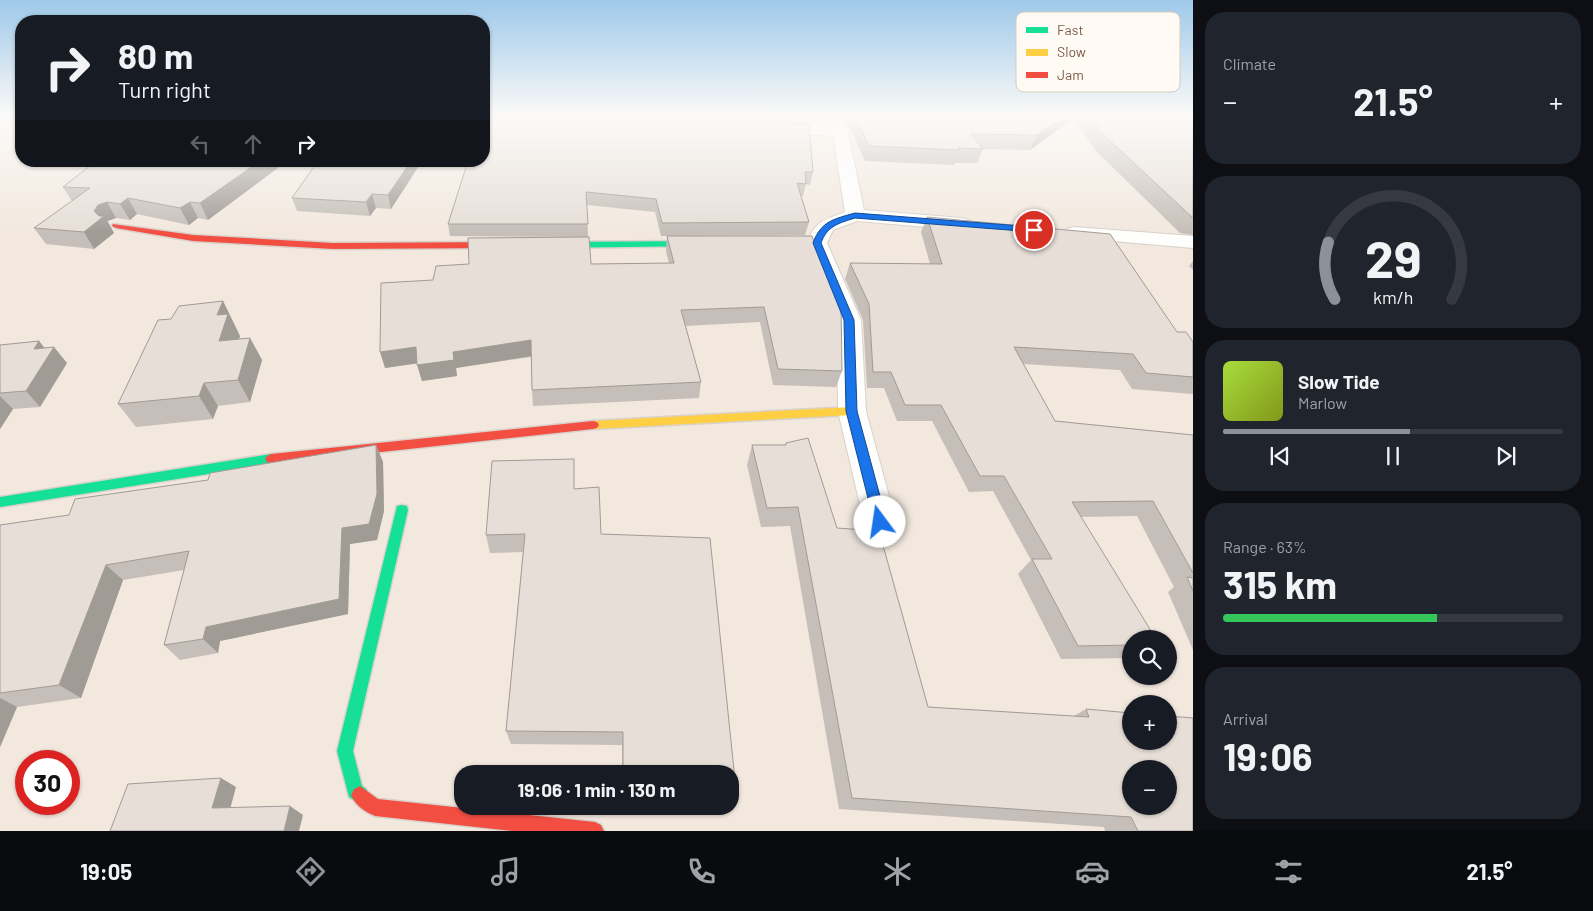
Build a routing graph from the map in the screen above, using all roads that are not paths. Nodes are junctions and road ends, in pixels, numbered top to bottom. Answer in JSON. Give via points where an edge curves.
{"nodes":[{"id":1,"x":843,"y":155,"type":"edge"},
{"id":2,"x":855,"y":215,"type":"junction"},
{"id":3,"x":116,"y":226,"type":"dead end"},
{"id":4,"x":984,"y":226,"type":"edge"},
{"id":5,"x":1054,"y":231,"type":"edge"},
{"id":6,"x":1193,"y":242,"type":"edge"},
{"id":7,"x":718,"y":244,"type":"edge"},
{"id":8,"x":521,"y":245,"type":"edge"},
{"id":9,"x":540,"y":245,"type":"edge"},
{"id":10,"x":852,"y":411,"type":"junction"},
{"id":11,"x":0,"y":502,"type":"edge"},
{"id":12,"x":402,"y":510,"type":"dead end"},
{"id":13,"x":880,"y":522,"type":"dead end"},
{"id":14,"x":595,"y":831,"type":"edge"}],
"edges":[{"from":1,"to":2,"type":"street"},
{"from":2,"to":4,"type":"street"},
{"from":2,"to":10,"type":"street","via":[[826,226],[812,243],[849,320]]},
{"from":3,"to":8,"type":"street","via":[[193,238],[333,246]]},
{"from":5,"to":6,"type":"street"},
{"from":7,"to":9,"type":"street"},
{"from":10,"to":11,"type":"street","via":[[596,425],[300,456]]},
{"from":10,"to":13,"type":"street"},
{"from":12,"to":14,"type":"street","via":[[345,751],[355,791],[375,807]]}]}
